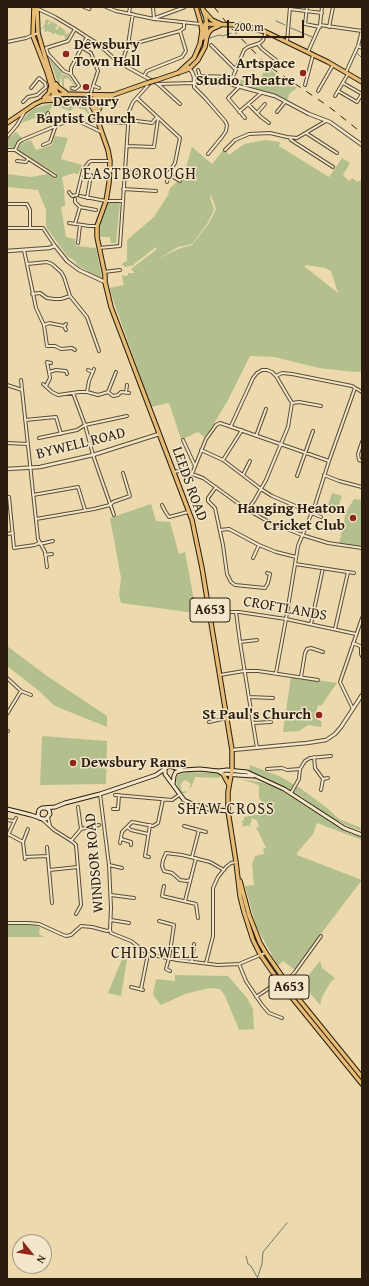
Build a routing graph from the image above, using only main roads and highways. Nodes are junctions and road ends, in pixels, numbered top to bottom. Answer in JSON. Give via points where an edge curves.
{"nodes":[{"id":1,"x":35,"y":7,"type":"edge"},
{"id":2,"x":196,"y":7,"type":"edge"},
{"id":3,"x":203,"y":9,"type":"edge"},
{"id":4,"x":205,"y":24,"type":"junction"},
{"id":5,"x":221,"y":24,"type":"junction"},
{"id":6,"x":208,"y":36,"type":"junction"},
{"id":7,"x":177,"y":73,"type":"junction"},
{"id":8,"x":53,"y":79,"type":"junction"},
{"id":9,"x":362,"y":82,"type":"edge"},
{"id":10,"x":51,"y":86,"type":"junction"},
{"id":11,"x":68,"y":94,"type":"junction"},
{"id":12,"x":113,"y":95,"type":"junction"},
{"id":13,"x":93,"y":96,"type":"junction"},
{"id":14,"x":55,"y":97,"type":"junction"},
{"id":15,"x":88,"y":100,"type":"junction"},
{"id":16,"x":40,"y":101,"type":"junction"},
{"id":17,"x":94,"y":110,"type":"junction"},
{"id":18,"x":96,"y":117,"type":"junction"},
{"id":19,"x":7,"y":123,"type":"edge"},
{"id":20,"x":165,"y":770,"type":"junction"},
{"id":21,"x":176,"y":770,"type":"junction"},
{"id":22,"x":218,"y":771,"type":"junction"},
{"id":23,"x":232,"y":772,"type":"junction"},
{"id":24,"x":165,"y":774,"type":"junction"},
{"id":25,"x":223,"y":774,"type":"junction"},
{"id":26,"x":156,"y":775,"type":"junction"},
{"id":27,"x":174,"y":776,"type":"junction"},
{"id":28,"x":168,"y":777,"type":"junction"},
{"id":29,"x":173,"y":784,"type":"junction"},
{"id":30,"x":229,"y":786,"type":"junction"},
{"id":31,"x":55,"y":807,"type":"junction"},
{"id":32,"x":46,"y":808,"type":"junction"},
{"id":33,"x":7,"y":809,"type":"edge"},
{"id":34,"x":221,"y":810,"type":"junction"},
{"id":35,"x":228,"y":811,"type":"junction"},
{"id":36,"x":38,"y":813,"type":"junction"},
{"id":37,"x":50,"y":813,"type":"junction"},
{"id":38,"x":31,"y":815,"type":"junction"},
{"id":39,"x":229,"y":818,"type":"junction"},
{"id":40,"x":41,"y":819,"type":"junction"},
{"id":41,"x":362,"y":835,"type":"edge"},
{"id":42,"x":237,"y":869,"type":"junction"},
{"id":43,"x":362,"y":1077,"type":"edge"},
{"id":44,"x":362,"y":1083,"type":"edge"}],
"edges":[{"from":1,"to":8,"type":"main road","via":[[38,33]]},
{"from":1,"to":10,"type":"main road","via":[[34,36]]},
{"from":2,"to":4,"type":"main road"},
{"from":3,"to":4,"type":"main road"},
{"from":3,"to":5,"type":"main road","via":[[210,18]]},
{"from":4,"to":5,"type":"main road"},
{"from":4,"to":6,"type":"main road"},
{"from":4,"to":7,"type":"main road","via":[[194,58]]},
{"from":5,"to":6,"type":"main road","via":[[212,29]]},
{"from":5,"to":9,"type":"main road","via":[[241,25],[266,32]]},
{"from":6,"to":7,"type":"main road","via":[[198,60],[190,69]]},
{"from":7,"to":12,"type":"main road","bridge":true,"via":[[158,82],[148,82]]},
{"from":8,"to":11,"type":"main road","via":[[58,88]]},
{"from":8,"to":14,"type":"main road"},
{"from":10,"to":14,"type":"main road"},
{"from":10,"to":16,"type":"main road","via":[[49,93]]},
{"from":11,"to":13,"type":"main road"},
{"from":11,"to":14,"type":"main road"},
{"from":12,"to":13,"type":"main road"},
{"from":12,"to":18,"type":"main road","via":[[101,104]]},
{"from":13,"to":15,"type":"main road"},
{"from":13,"to":17,"type":"main road","name":"LEEDS ROAD","number":"A653"},
{"from":13,"to":18,"type":"main road","name":"LEEDS ROAD","number":"A653"},
{"from":14,"to":15,"type":"main road"},
{"from":14,"to":16,"type":"main road"},
{"from":15,"to":17,"type":"main road","name":"LEEDS ROAD","number":"A653"},
{"from":16,"to":19,"type":"main road"},
{"from":17,"to":18,"type":"main road","name":"LEEDS ROAD","number":"A653"},
{"from":18,"to":23,"type":"main road","name":"LEEDS ROAD","number":"A653","via":[[110,161],[106,201],[97,226],[105,282],[111,307],[192,520],[227,718],[232,750]]},
{"from":20,"to":21,"type":"main road","via":[[169,766]]},
{"from":20,"to":24,"type":"main road"},
{"from":20,"to":26,"type":"main road"},
{"from":21,"to":22,"type":"main road"},
{"from":21,"to":27,"type":"main road"},
{"from":22,"to":23,"type":"main road"},
{"from":22,"to":25,"type":"main road"},
{"from":23,"to":25,"type":"main road"},
{"from":23,"to":30,"type":"main road","name":"LEEDS ROAD","number":"A653"},
{"from":23,"to":41,"type":"main road","via":[[247,772],[291,793],[344,828]]},
{"from":24,"to":26,"type":"main road"},
{"from":24,"to":28,"type":"main road"},
{"from":25,"to":30,"type":"main road"},
{"from":26,"to":31,"type":"main road","via":[[100,794],[64,802]]},
{"from":27,"to":28,"type":"main road"},
{"from":27,"to":29,"type":"main road"},
{"from":28,"to":29,"type":"main road"},
{"from":29,"to":34,"type":"main road","via":[[184,800],[209,809]]},
{"from":30,"to":35,"type":"main road","name":"LEEDS ROAD","number":"A653"},
{"from":31,"to":32,"type":"main road"},
{"from":31,"to":37,"type":"main road"},
{"from":32,"to":36,"type":"main road","via":[[40,809]]},
{"from":32,"to":37,"type":"main road"},
{"from":33,"to":38,"type":"main road"},
{"from":34,"to":35,"type":"main road"},
{"from":34,"to":39,"type":"main road"},
{"from":35,"to":39,"type":"main road","name":"LEEDS ROAD","number":"A653"},
{"from":36,"to":38,"type":"main road"},
{"from":36,"to":40,"type":"main road"},
{"from":37,"to":40,"type":"main road","via":[[44,820]]},
{"from":38,"to":40,"type":"main road"},
{"from":39,"to":42,"type":"main road","name":"LEEDS ROAD","number":"A653"},
{"from":42,"to":43,"type":"main road","name":"LEEDS ROAD","number":"A653","via":[[249,915],[266,953]]},
{"from":42,"to":44,"type":"main road","name":"LEEDS ROAD","number":"A653","via":[[244,912],[260,954]]}]}
